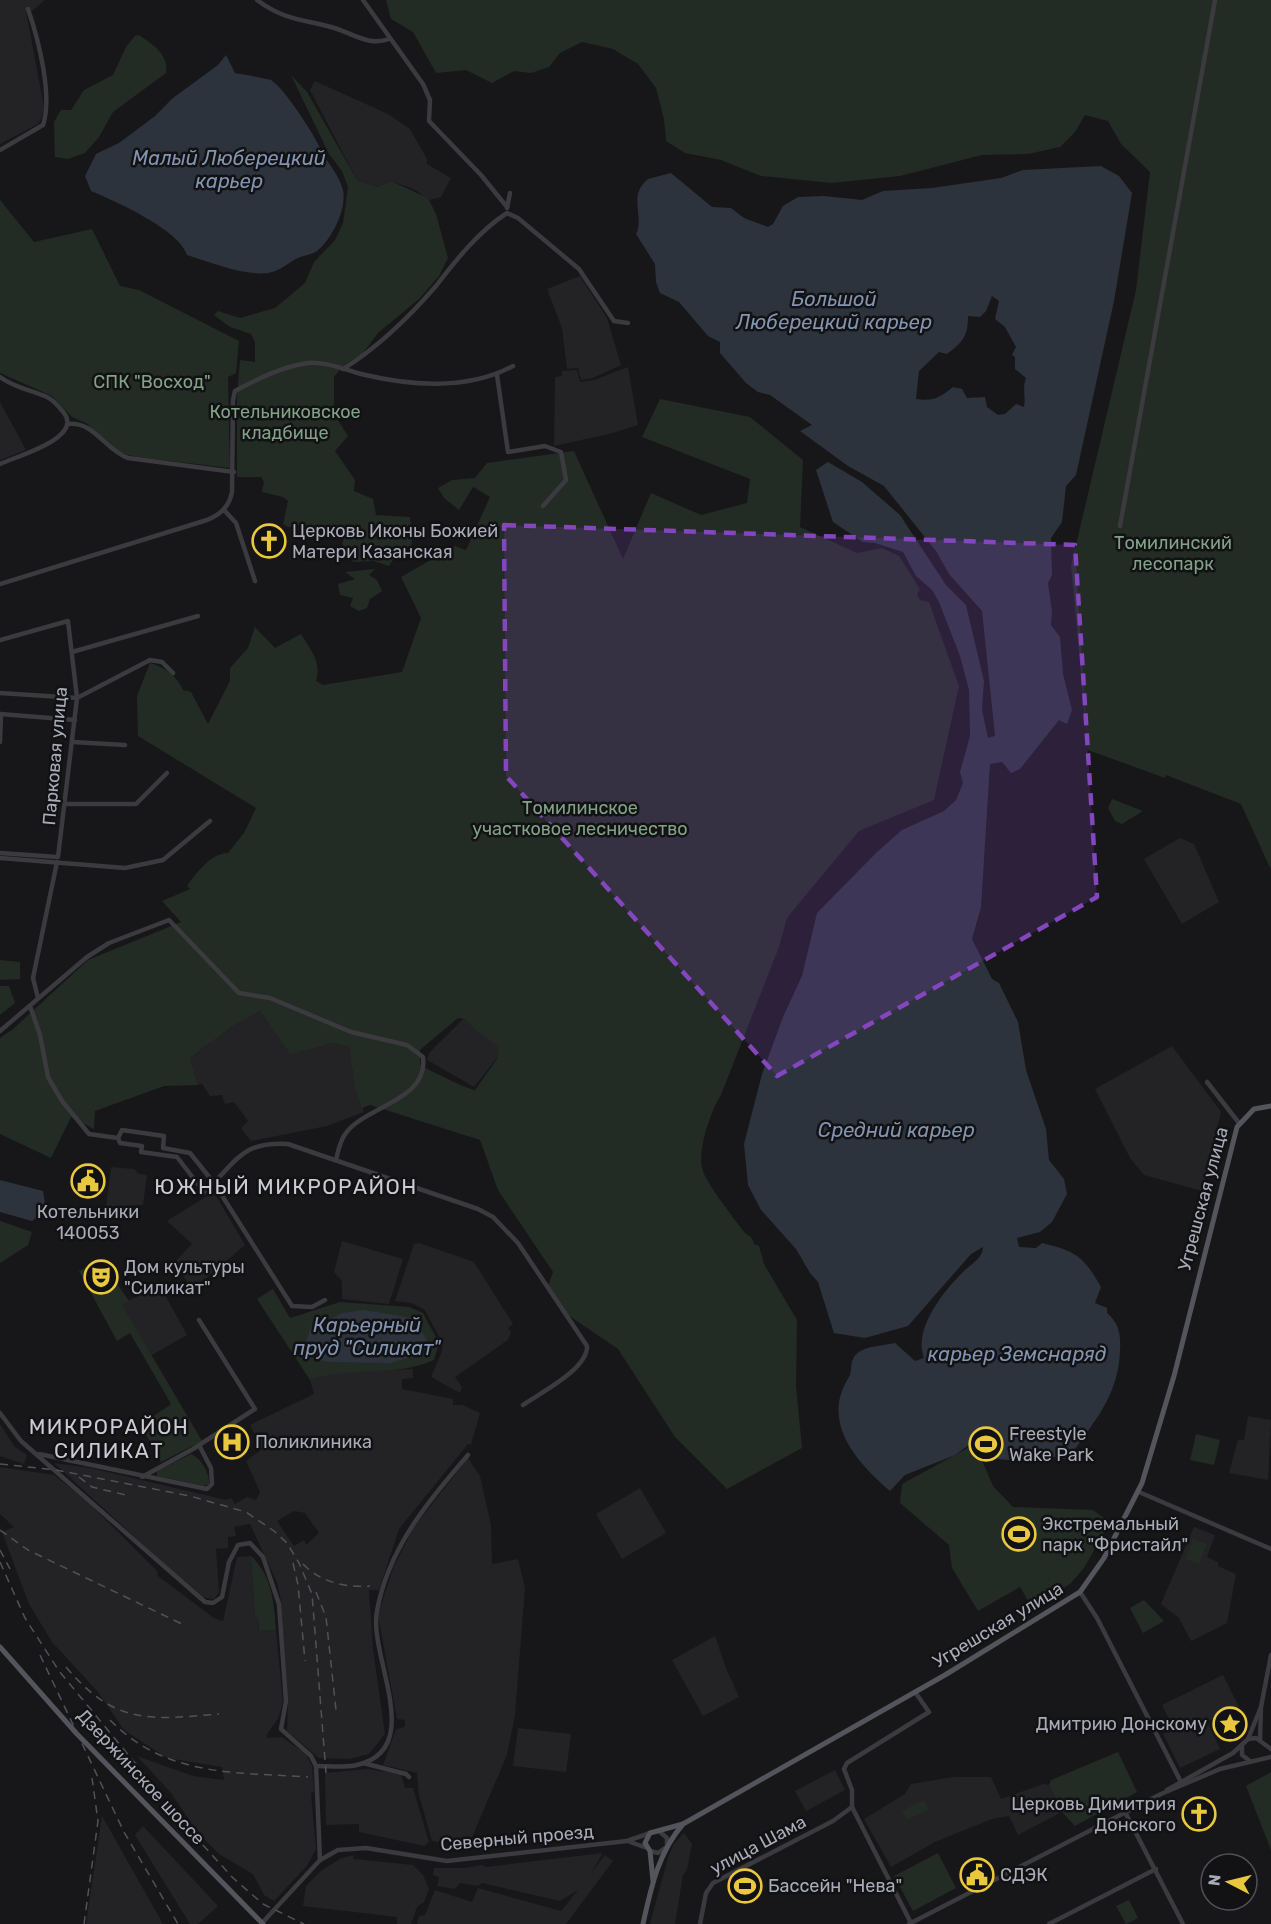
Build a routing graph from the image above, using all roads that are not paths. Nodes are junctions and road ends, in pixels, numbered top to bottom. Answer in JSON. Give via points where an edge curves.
{"nodes":[{"id":1,"x":257,"y":0,"type":"edge"},
{"id":2,"x":363,"y":0,"type":"edge"},
{"id":3,"x":1215,"y":0,"type":"edge"},
{"id":4,"x":28,"y":9,"type":"dead end"},
{"id":5,"x":389,"y":39,"type":"junction"},
{"id":6,"x":0,"y":150,"type":"edge"},
{"id":7,"x":510,"y":193,"type":"dead end"},
{"id":8,"x":507,"y":207,"type":"junction"},
{"id":9,"x":507,"y":213,"type":"junction"},
{"id":10,"x":628,"y":322,"type":"dead end"},
{"id":11,"x":513,"y":366,"type":"dead end"},
{"id":12,"x":343,"y":369,"type":"junction"},
{"id":13,"x":497,"y":375,"type":"junction"},
{"id":14,"x":0,"y":377,"type":"edge"},
{"id":15,"x":68,"y":424,"type":"junction"},
{"id":16,"x":0,"y":464,"type":"edge"},
{"id":17,"x":234,"y":472,"type":"junction"},
{"id":18,"x":543,"y":506,"type":"dead end"},
{"id":19,"x":224,"y":510,"type":"junction"},
{"id":20,"x":1120,"y":526,"type":"dead end"},
{"id":21,"x":255,"y":581,"type":"dead end"},
{"id":22,"x":0,"y":584,"type":"edge"},
{"id":23,"x":198,"y":616,"type":"dead end"},
{"id":24,"x":0,"y":640,"type":"edge"},
{"id":25,"x":72,"y":652,"type":"junction"},
{"id":26,"x":173,"y":674,"type":"dead end"},
{"id":27,"x":0,"y":693,"type":"edge"},
{"id":28,"x":77,"y":698,"type":"junction"},
{"id":29,"x":0,"y":714,"type":"edge"},
{"id":30,"x":75,"y":720,"type":"junction"},
{"id":31,"x":0,"y":742,"type":"edge"},
{"id":32,"x":73,"y":742,"type":"junction"},
{"id":33,"x":125,"y":745,"type":"dead end"},
{"id":34,"x":167,"y":773,"type":"dead end"},
{"id":35,"x":66,"y":804,"type":"junction"},
{"id":36,"x":210,"y":820,"type":"dead end"},
{"id":37,"x":0,"y":853,"type":"edge"},
{"id":38,"x":0,"y":858,"type":"edge"},
{"id":39,"x":57,"y":860,"type":"junction"},
{"id":40,"x":38,"y":998,"type":"junction"},
{"id":41,"x":30,"y":1006,"type":"junction"},
{"id":42,"x":0,"y":1031,"type":"edge"},
{"id":43,"x":1207,"y":1082,"type":"dead end"},
{"id":44,"x":1271,"y":1106,"type":"edge"},
{"id":45,"x":1239,"y":1123,"type":"junction"},
{"id":46,"x":118,"y":1138,"type":"junction"},
{"id":47,"x":336,"y":1160,"type":"junction"},
{"id":48,"x":214,"y":1183,"type":"junction"},
{"id":49,"x":325,"y":1300,"type":"dead end"},
{"id":50,"x":199,"y":1320,"type":"dead end"},
{"id":51,"x":523,"y":1406,"type":"dead end"},
{"id":52,"x":0,"y":1413,"type":"edge"},
{"id":53,"x":199,"y":1445,"type":"junction"},
{"id":54,"x":37,"y":1453,"type":"junction"},
{"id":55,"x":468,"y":1455,"type":"dead end"},
{"id":56,"x":142,"y":1477,"type":"junction"},
{"id":57,"x":1139,"y":1492,"type":"junction"},
{"id":58,"x":1271,"y":1549,"type":"edge"},
{"id":59,"x":1080,"y":1592,"type":"junction"},
{"id":60,"x":0,"y":1647,"type":"edge"},
{"id":61,"x":1271,"y":1655,"type":"edge"},
{"id":62,"x":915,"y":1692,"type":"junction"},
{"id":63,"x":1261,"y":1707,"type":"junction"},
{"id":64,"x":1248,"y":1739,"type":"junction"},
{"id":65,"x":1260,"y":1740,"type":"junction"},
{"id":66,"x":1242,"y":1746,"type":"junction"},
{"id":67,"x":1264,"y":1746,"type":"junction"},
{"id":68,"x":1271,"y":1749,"type":"edge"},
{"id":69,"x":1271,"y":1757,"type":"edge"},
{"id":70,"x":1250,"y":1761,"type":"junction"},
{"id":71,"x":1257,"y":1761,"type":"junction"},
{"id":72,"x":363,"y":1763,"type":"junction"},
{"id":73,"x":316,"y":1766,"type":"junction"},
{"id":74,"x":409,"y":1777,"type":"dead end"},
{"id":75,"x":1181,"y":1782,"type":"junction"},
{"id":76,"x":1161,"y":1794,"type":"junction"},
{"id":77,"x":852,"y":1807,"type":"junction"},
{"id":78,"x":1125,"y":1812,"type":"junction"},
{"id":79,"x":683,"y":1824,"type":"junction"},
{"id":80,"x":659,"y":1831,"type":"junction"},
{"id":81,"x":650,"y":1833,"type":"junction"},
{"id":82,"x":627,"y":1841,"type":"junction"},
{"id":83,"x":666,"y":1847,"type":"junction"},
{"id":84,"x":649,"y":1850,"type":"junction"},
{"id":85,"x":320,"y":1860,"type":"junction"},
{"id":86,"x":1156,"y":1869,"type":"junction"},
{"id":87,"x":653,"y":1881,"type":"junction"},
{"id":88,"x":910,"y":1923,"type":"edge"},
{"id":89,"x":262,"y":1924,"type":"edge"},
{"id":90,"x":643,"y":1924,"type":"edge"},
{"id":91,"x":700,"y":1924,"type":"edge"},
{"id":92,"x":1049,"y":1924,"type":"edge"},
{"id":93,"x":1184,"y":1924,"type":"edge"}],
"edges":[{"from":1,"to":5,"type":"street","via":[[293,20],[332,27],[361,39]]},
{"from":2,"to":5,"type":"street"},
{"from":3,"to":20,"type":"street"},
{"from":4,"to":6,"type":"street","via":[[43,74],[46,117],[43,125]]},
{"from":5,"to":8,"type":"street","via":[[423,84],[430,100],[429,122]]},
{"from":7,"to":8,"type":"street"},
{"from":8,"to":9,"type":"street"},
{"from":9,"to":10,"type":"street","via":[[579,269],[614,321]]},
{"from":9,"to":12,"type":"street","via":[[464,252],[414,308]]},
{"from":11,"to":13,"type":"street"},
{"from":12,"to":13,"type":"street","via":[[390,380],[442,385]]},
{"from":12,"to":17,"type":"street","via":[[316,363],[301,365],[235,392]]},
{"from":13,"to":18,"type":"street","via":[[508,452],[545,446],[561,452],[566,480]]},
{"from":14,"to":15,"type":"street","via":[[22,390],[53,400],[68,418]]},
{"from":15,"to":16,"type":"street","via":[[61,435]]},
{"from":15,"to":17,"type":"street","via":[[85,425],[113,451],[128,458]]},
{"from":17,"to":19,"type":"street","via":[[231,497]]},
{"from":19,"to":21,"type":"street","via":[[234,518]]},
{"from":19,"to":22,"type":"street","via":[[207,520]]},
{"from":23,"to":25,"type":"street"},
{"from":24,"to":25,"type":"street","name":"Парковая улица","via":[[68,621]]},
{"from":25,"to":28,"type":"street","name":"Парковая улица"},
{"from":26,"to":28,"type":"street","via":[[162,662],[146,660]]},
{"from":27,"to":28,"type":"street"},
{"from":28,"to":30,"type":"street","name":"Парковая улица"},
{"from":29,"to":30,"type":"street"},
{"from":29,"to":31,"type":"street"},
{"from":30,"to":32,"type":"street","name":"Парковая улица"},
{"from":32,"to":33,"type":"street"},
{"from":32,"to":35,"type":"street","name":"Парковая улица"},
{"from":34,"to":35,"type":"street","via":[[136,804]]},
{"from":35,"to":39,"type":"street","name":"Парковая улица"},
{"from":36,"to":39,"type":"street","via":[[163,860],[125,868]]},
{"from":37,"to":39,"type":"street"},
{"from":38,"to":39,"type":"street"},
{"from":39,"to":40,"type":"street","name":"Парковая улица","via":[[33,978]]},
{"from":40,"to":41,"type":"street"},
{"from":40,"to":47,"type":"street","via":[[108,944],[170,920],[238,993],[270,998],[326,1024],[417,1050],[424,1065],[413,1087],[351,1128]]},
{"from":41,"to":42,"type":"street"},
{"from":41,"to":46,"type":"street","via":[[48,1077],[62,1101],[89,1134]]},
{"from":43,"to":45,"type":"street"},
{"from":44,"to":45,"type":"main road","name":"Угрешская улица","via":[[1254,1109]]},
{"from":45,"to":57,"type":"main road","name":"Угрешская улица"},
{"from":46,"to":48,"type":"street","via":[[120,1143],[142,1146],[141,1152],[177,1157],[204,1192]]},
{"from":46,"to":48,"type":"street","via":[[122,1130],[164,1136],[163,1148],[190,1153]]},
{"from":47,"to":48,"type":"street","via":[[288,1144],[255,1146],[234,1160]]},
{"from":47,"to":51,"type":"street","via":[[478,1209],[493,1217],[518,1243],[586,1343],[587,1351],[579,1366]]},
{"from":48,"to":49,"type":"street","via":[[292,1306],[312,1307]]},
{"from":50,"to":53,"type":"street","via":[[255,1409]]},
{"from":52,"to":54,"type":"street","via":[[21,1441]]},
{"from":53,"to":56,"type":"street"},
{"from":53,"to":56,"type":"street","via":[[211,1468],[212,1484],[207,1489]]},
{"from":54,"to":56,"type":"street"},
{"from":54,"to":73,"type":"street","via":[[204,1602],[213,1603],[222,1597],[229,1562],[238,1545],[247,1542],[255,1546],[271,1574],[279,1604],[286,1701],[281,1729],[311,1756]]},
{"from":55,"to":72,"type":"street","via":[[410,1527],[384,1587],[376,1628],[392,1733],[381,1752]]},
{"from":57,"to":58,"type":"street"},
{"from":57,"to":59,"type":"main road","name":"Угрешская улица","via":[[1104,1558]]},
{"from":59,"to":62,"type":"main road","name":"Угрешская улица"},
{"from":59,"to":75,"type":"street"},
{"from":60,"to":89,"type":"main road","name":"Дзержинское шоссе","via":[[77,1734]]},
{"from":61,"to":63,"type":"street"},
{"from":62,"to":77,"type":"street","via":[[929,1712],[847,1763],[844,1769],[852,1790]]},
{"from":62,"to":79,"type":"main road","name":"Угрешская улица"},
{"from":63,"to":64,"type":"street"},
{"from":63,"to":65,"type":"street"},
{"from":64,"to":65,"type":"street"},
{"from":64,"to":66,"type":"street"},
{"from":65,"to":67,"type":"street"},
{"from":66,"to":70,"type":"street","via":[[1242,1755]]},
{"from":66,"to":75,"type":"street","via":[[1218,1764]]},
{"from":67,"to":68,"type":"street"},
{"from":67,"to":71,"type":"street","via":[[1264,1754]]},
{"from":69,"to":71,"type":"street"},
{"from":70,"to":71,"type":"street"},
{"from":70,"to":76,"type":"street"},
{"from":72,"to":73,"type":"street"},
{"from":72,"to":74,"type":"street"},
{"from":73,"to":85,"type":"street"},
{"from":75,"to":76,"type":"street"},
{"from":76,"to":78,"type":"street"},
{"from":77,"to":88,"type":"street"},
{"from":77,"to":91,"type":"street","name":"улица Шама","via":[[833,1821],[713,1883],[706,1893]]},
{"from":78,"to":86,"type":"street"},
{"from":78,"to":88,"type":"street"},
{"from":79,"to":80,"type":"main road","name":"Угрешская улица"},
{"from":79,"to":83,"type":"main road","name":"Угрешская улица"},
{"from":80,"to":81,"type":"main road","name":"Угрешская улица"},
{"from":80,"to":83,"type":"street","via":[[667,1838]]},
{"from":81,"to":82,"type":"street","name":"Северный проезд"},
{"from":81,"to":84,"type":"main road","name":"Угрешская улица","via":[[645,1839]]},
{"from":82,"to":84,"type":"street","name":"Северный проезд"},
{"from":82,"to":85,"type":"street","name":"Северный проезд","via":[[447,1861],[347,1848]]},
{"from":83,"to":84,"type":"street","via":[[658,1853]]},
{"from":83,"to":87,"type":"main road","name":"Угрешская улица"},
{"from":84,"to":87,"type":"main road","name":"Угрешская улица"},
{"from":85,"to":89,"type":"street","name":"Северный проезд"},
{"from":86,"to":92,"type":"street"},
{"from":86,"to":93,"type":"street"},
{"from":87,"to":90,"type":"main road","name":"Угрешская улица"}]}
